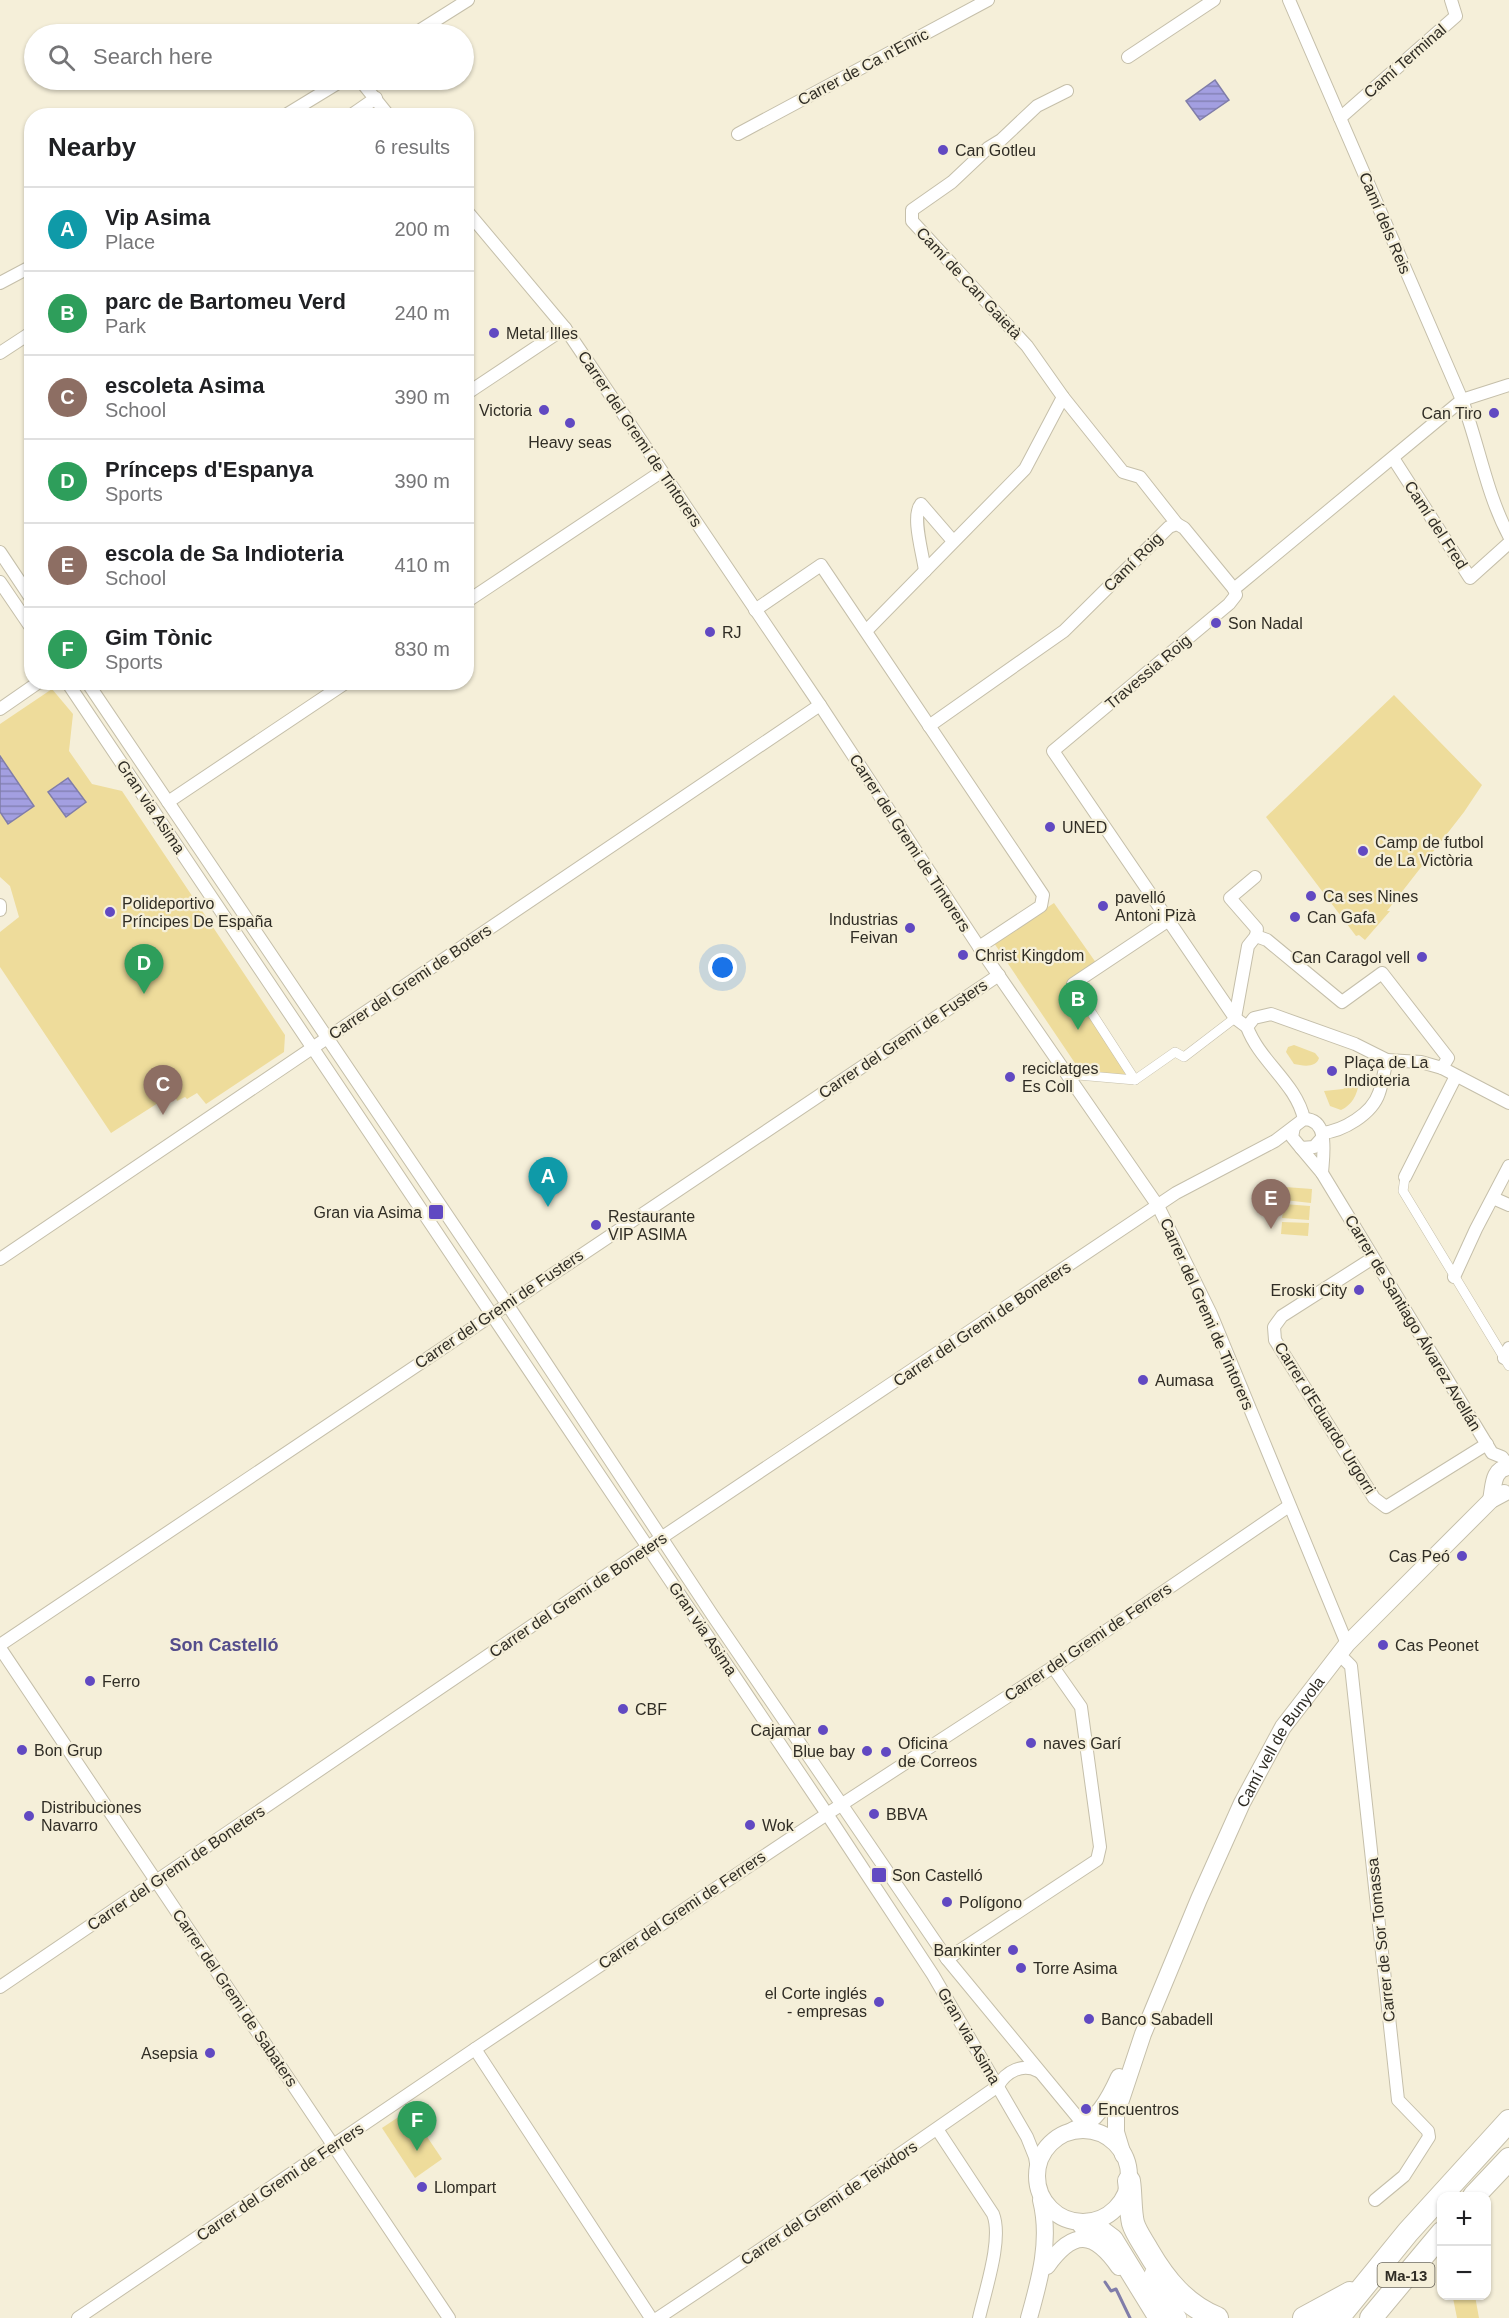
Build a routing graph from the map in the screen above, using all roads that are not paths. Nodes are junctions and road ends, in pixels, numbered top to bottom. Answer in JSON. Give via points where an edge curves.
{"nodes":[{"id":1,"x":468,"y":0,"type":"edge"},
{"id":2,"x":987,"y":0,"type":"edge"},
{"id":3,"x":1214,"y":0,"type":"edge"},
{"id":4,"x":1289,"y":0,"type":"edge"},
{"id":5,"x":1451,"y":0,"type":"edge"},
{"id":6,"x":430,"y":24,"type":"edge"},
{"id":7,"x":1128,"y":57,"type":"dead end"},
{"id":8,"x":327,"y":90,"type":"edge"},
{"id":9,"x":369,"y":90,"type":"edge"},
{"id":10,"x":1067,"y":91,"type":"dead end"},
{"id":11,"x":376,"y":98,"type":"junction"},
{"id":12,"x":297,"y":108,"type":"edge"},
{"id":13,"x":362,"y":108,"type":"edge"},
{"id":14,"x":383,"y":108,"type":"edge"},
{"id":15,"x":1340,"y":118,"type":"junction"},
{"id":16,"x":738,"y":134,"type":"dead end"},
{"id":17,"x":474,"y":220,"type":"edge"},
{"id":18,"x":24,"y":270,"type":"edge"},
{"id":19,"x":0,"y":284,"type":"edge"},
{"id":20,"x":565,"y":328,"type":"junction"},
{"id":21,"x":24,"y":337,"type":"edge"},
{"id":22,"x":0,"y":353,"type":"edge"},
{"id":23,"x":1509,"y":385,"type":"edge"},
{"id":24,"x":474,"y":389,"type":"edge"},
{"id":25,"x":1063,"y":397,"type":"junction"},
{"id":26,"x":1462,"y":400,"type":"junction"},
{"id":27,"x":1393,"y":458,"type":"junction"},
{"id":28,"x":662,"y":472,"type":"junction"},
{"id":29,"x":1177,"y":524,"type":"junction"},
{"id":30,"x":1509,"y":536,"type":"edge"},
{"id":31,"x":953,"y":541,"type":"junction"},
{"id":32,"x":1509,"y":543,"type":"edge"},
{"id":33,"x":0,"y":552,"type":"edge"},
{"id":34,"x":925,"y":571,"type":"junction"},
{"id":35,"x":0,"y":582,"type":"edge"},
{"id":36,"x":24,"y":588,"type":"edge"},
{"id":37,"x":1234,"y":589,"type":"junction"},
{"id":38,"x":474,"y":598,"type":"edge"},
{"id":39,"x":755,"y":610,"type":"junction"},
{"id":40,"x":24,"y":617,"type":"edge"},
{"id":41,"x":866,"y":631,"type":"junction"},
{"id":42,"x":27,"y":690,"type":"edge"},
{"id":43,"x":72,"y":690,"type":"edge"},
{"id":44,"x":92,"y":690,"type":"edge"},
{"id":45,"x":334,"y":690,"type":"edge"},
{"id":46,"x":820,"y":705,"type":"junction"},
{"id":47,"x":0,"y":709,"type":"edge"},
{"id":48,"x":929,"y":726,"type":"junction"},
{"id":49,"x":168,"y":802,"type":"junction"},
{"id":50,"x":1255,"y":877,"type":"dead end"},
{"id":51,"x":0,"y":905,"type":"edge"},
{"id":52,"x":0,"y":910,"type":"edge"},
{"id":53,"x":1169,"y":920,"type":"junction"},
{"id":54,"x":1256,"y":936,"type":"junction"},
{"id":55,"x":979,"y":947,"type":"junction"},
{"id":56,"x":999,"y":975,"type":"junction"},
{"id":57,"x":1073,"y":984,"type":"joint"},
{"id":58,"x":1235,"y":1018,"type":"junction"},
{"id":59,"x":1247,"y":1027,"type":"junction"},
{"id":60,"x":327,"y":1039,"type":"junction"},
{"id":61,"x":313,"y":1048,"type":"junction"},
{"id":62,"x":1387,"y":1060,"type":"junction"},
{"id":63,"x":1442,"y":1068,"type":"junction"},
{"id":64,"x":1456,"y":1076,"type":"junction"},
{"id":65,"x":1071,"y":1079,"type":"junction"},
{"id":66,"x":1135,"y":1080,"type":"junction"},
{"id":67,"x":1509,"y":1103,"type":"edge"},
{"id":68,"x":1304,"y":1119,"type":"junction"},
{"id":69,"x":1294,"y":1127,"type":"junction"},
{"id":70,"x":1322,"y":1136,"type":"junction"},
{"id":71,"x":1275,"y":1140,"type":"junction"},
{"id":72,"x":1299,"y":1146,"type":"junction"},
{"id":73,"x":1509,"y":1166,"type":"edge"},
{"id":74,"x":1322,"y":1173,"type":"junction"},
{"id":75,"x":1405,"y":1177,"type":"joint"},
{"id":76,"x":1493,"y":1197,"type":"junction"},
{"id":77,"x":1158,"y":1206,"type":"junction"},
{"id":78,"x":1509,"y":1206,"type":"edge"},
{"id":79,"x":1373,"y":1258,"type":"junction"},
{"id":80,"x":0,"y":1259,"type":"edge"},
{"id":81,"x":1454,"y":1277,"type":"junction"},
{"id":82,"x":507,"y":1304,"type":"junction"},
{"id":83,"x":490,"y":1315,"type":"junction"},
{"id":84,"x":1507,"y":1357,"type":"edge"},
{"id":85,"x":1489,"y":1449,"type":"junction"},
{"id":86,"x":1509,"y":1466,"type":"edge"},
{"id":87,"x":1499,"y":1489,"type":"edge"},
{"id":88,"x":1289,"y":1506,"type":"junction"},
{"id":89,"x":661,"y":1538,"type":"junction"},
{"id":90,"x":648,"y":1547,"type":"junction"},
{"id":91,"x":0,"y":1647,"type":"edge"},
{"id":92,"x":1343,"y":1649,"type":"junction"},
{"id":93,"x":1053,"y":1666,"type":"junction"},
{"id":94,"x":841,"y":1805,"type":"junction"},
{"id":95,"x":827,"y":1814,"type":"junction"},
{"id":96,"x":157,"y":1882,"type":"junction"},
{"id":97,"x":947,"y":1959,"type":"junction"},
{"id":98,"x":0,"y":1986,"type":"edge"},
{"id":99,"x":1143,"y":2034,"type":"junction"},
{"id":100,"x":475,"y":2049,"type":"junction"},
{"id":101,"x":1038,"y":2071,"type":"junction"},
{"id":102,"x":998,"y":2086,"type":"junction"},
{"id":103,"x":1509,"y":2121,"type":"edge"},
{"id":104,"x":937,"y":2129,"type":"junction"},
{"id":105,"x":1086,"y":2129,"type":"junction"},
{"id":106,"x":334,"y":2146,"type":"junction"},
{"id":107,"x":1124,"y":2155,"type":"junction"},
{"id":108,"x":1509,"y":2159,"type":"edge"},
{"id":109,"x":1036,"y":2169,"type":"junction"},
{"id":110,"x":1127,"y":2188,"type":"junction"},
{"id":111,"x":1478,"y":2192,"type":"edge"},
{"id":112,"x":1040,"y":2197,"type":"junction"},
{"id":113,"x":1375,"y":2200,"type":"dead end"},
{"id":114,"x":1085,"y":2223,"type":"junction"},
{"id":115,"x":1437,"y":2239,"type":"edge"},
{"id":116,"x":1047,"y":2266,"type":"junction"},
{"id":117,"x":1364,"y":2285,"type":"junction"},
{"id":118,"x":1037,"y":2287,"type":"junction"},
{"id":119,"x":1155,"y":2316,"type":"edge"},
{"id":120,"x":78,"y":2318,"type":"edge"},
{"id":121,"x":449,"y":2318,"type":"edge"},
{"id":122,"x":651,"y":2318,"type":"edge"},
{"id":123,"x":658,"y":2318,"type":"edge"},
{"id":124,"x":979,"y":2318,"type":"edge"},
{"id":125,"x":1029,"y":2318,"type":"edge"},
{"id":126,"x":1179,"y":2318,"type":"edge"},
{"id":127,"x":1217,"y":2318,"type":"edge"},
{"id":128,"x":1304,"y":2318,"type":"edge"},
{"id":129,"x":1338,"y":2318,"type":"edge"},
{"id":130,"x":1371,"y":2318,"type":"edge"}],
"edges":[{"from":1,"to":6,"type":"street"},
{"from":2,"to":16,"type":"street","name":"Carrer de Ca n'Enric"},
{"from":3,"to":7,"type":"street"},
{"from":4,"to":15,"type":"street","name":"Camí dels Reis"},
{"from":5,"to":15,"type":"street","name":"Camí Terminal","via":[[1456,16]]},
{"from":8,"to":12,"type":"street"},
{"from":9,"to":11,"type":"street"},
{"from":10,"to":25,"type":"street","name":"Camí de Can Gaietà","via":[[1037,106],[952,182],[912,210],[912,221],[1027,346]]},
{"from":11,"to":13,"type":"street"},
{"from":11,"to":14,"type":"street"},
{"from":15,"to":26,"type":"street","name":"Camí dels Reis"},
{"from":17,"to":20,"type":"street","name":"Carrer del Gremi de Tintorers"},
{"from":18,"to":19,"type":"street"},
{"from":20,"to":24,"type":"street"},
{"from":20,"to":28,"type":"street","name":"Carrer del Gremi de Tintorers"},
{"from":21,"to":22,"type":"street"},
{"from":23,"to":26,"type":"street"},
{"from":25,"to":29,"type":"street","via":[[1123,472],[1140,477]]},
{"from":25,"to":31,"type":"street","via":[[1025,469]]},
{"from":26,"to":27,"type":"street"},
{"from":26,"to":30,"type":"street","name":"Camí dels Reis","via":[[1489,490]]},
{"from":27,"to":32,"type":"street","name":"Camí del Fred","via":[[1470,578]]},
{"from":27,"to":37,"type":"street"},
{"from":28,"to":38,"type":"street"},
{"from":28,"to":39,"type":"street","name":"Carrer del Gremi de Tintorers"},
{"from":29,"to":37,"type":"street","name":"Camí Roig"},
{"from":29,"to":48,"type":"street","name":"Camí Roig","via":[[1169,527],[1064,631]]},
{"from":31,"to":34,"type":"street"},
{"from":31,"to":34,"type":"street","via":[[921,504],[917,520]]},
{"from":33,"to":36,"type":"street"},
{"from":34,"to":41,"type":"street"},
{"from":35,"to":40,"type":"street"},
{"from":37,"to":53,"type":"street","name":"Travessia Roig","via":[[1236,595],[1229,604],[1053,751]]},
{"from":39,"to":41,"type":"street","via":[[821,565]]},
{"from":39,"to":46,"type":"street","name":"Carrer del Gremi de Tintorers"},
{"from":41,"to":48,"type":"street"},
{"from":42,"to":47,"type":"street"},
{"from":43,"to":61,"type":"street","name":"Gran via Asima"},
{"from":44,"to":49,"type":"street","name":"Gran via Asima"},
{"from":45,"to":49,"type":"street"},
{"from":46,"to":55,"type":"street","name":"Carrer del Gremi de Tintorers"},
{"from":46,"to":60,"type":"street","name":"Carrer del Gremi de Boters"},
{"from":48,"to":55,"type":"street","via":[[1043,895],[1041,906]]},
{"from":49,"to":60,"type":"street","name":"Gran via Asima"},
{"from":50,"to":54,"type":"street","via":[[1230,898],[1257,929]]},
{"from":51,"to":52,"type":"street"},
{"from":53,"to":57,"type":"street"},
{"from":53,"to":58,"type":"street"},
{"from":54,"to":58,"type":"street","via":[[1248,946]]},
{"from":54,"to":63,"type":"street","via":[[1267,940],[1342,1002],[1382,973],[1448,1058]]},
{"from":55,"to":56,"type":"street","name":"Carrer del Gremi de Tintorers"},
{"from":56,"to":65,"type":"street","name":"Carrer del Gremi de Tintorers"},
{"from":56,"to":82,"type":"street","name":"Carrer del Gremi de Fusters"},
{"from":57,"to":66,"type":"street"},
{"from":58,"to":59,"type":"street"},
{"from":58,"to":66,"type":"street","via":[[1184,1057],[1175,1052]]},
{"from":59,"to":62,"type":"street","via":[[1254,1018],[1271,1014],[1355,1044]]},
{"from":59,"to":68,"type":"street","via":[[1253,1044],[1293,1093]]},
{"from":60,"to":61,"type":"street","name":"Carrer del Gremi de Boters"},
{"from":60,"to":82,"type":"street","name":"Gran via Asima"},
{"from":61,"to":80,"type":"street","name":"Carrer del Gremi de Boters"},
{"from":61,"to":83,"type":"street","name":"Gran via Asima"},
{"from":62,"to":63,"type":"street"},
{"from":62,"to":70,"type":"street","via":[[1378,1095],[1363,1114]]},
{"from":63,"to":64,"type":"street"},
{"from":64,"to":67,"type":"street"},
{"from":64,"to":75,"type":"street"},
{"from":65,"to":66,"type":"street","via":[[1078,1075]]},
{"from":65,"to":77,"type":"street","name":"Carrer del Gremi de Tintorers"},
{"from":68,"to":69,"type":"street"},
{"from":68,"to":70,"type":"street","via":[[1315,1121]]},
{"from":69,"to":71,"type":"street"},
{"from":69,"to":72,"type":"street","via":[[1292,1137]]},
{"from":70,"to":72,"type":"street","via":[[1314,1147]]},
{"from":70,"to":74,"type":"street"},
{"from":71,"to":72,"type":"street"},
{"from":71,"to":77,"type":"street","name":"Carrer del Gremi de Boneters"},
{"from":72,"to":74,"type":"street","name":"Carrer de Santiago Álvarez Avellán"},
{"from":73,"to":76,"type":"street"},
{"from":74,"to":79,"type":"street","name":"Carrer de Santiago Álvarez Avellán"},
{"from":75,"to":81,"type":"street","via":[[1403,1191]]},
{"from":76,"to":78,"type":"street"},
{"from":76,"to":81,"type":"street"},
{"from":77,"to":88,"type":"street","name":"Carrer del Gremi de Tintorers","via":[[1210,1314]]},
{"from":77,"to":89,"type":"street","name":"Carrer del Gremi de Boneters"},
{"from":79,"to":85,"type":"street","name":"Carrer de Santiago Álvarez Avellán"},
{"from":79,"to":85,"type":"street","name":"Carrer d'Eduardo Urgorri","via":[[1282,1316],[1274,1327],[1275,1340],[1374,1498],[1386,1507]]},
{"from":81,"to":84,"type":"street"},
{"from":82,"to":83,"type":"street","name":"Carrer del Gremi de Fusters"},
{"from":82,"to":89,"type":"street","name":"Gran via Asima"},
{"from":83,"to":90,"type":"street","name":"Gran via Asima"},
{"from":83,"to":91,"type":"street","name":"Carrer del Gremi de Fusters"},
{"from":85,"to":86,"type":"street","name":"Carrer de Santiago Álvarez Avellán"},
{"from":85,"to":87,"type":"street"},
{"from":86,"to":87,"type":"main road","name":"Camí vell de Bunyola","via":[[1498,1470]]},
{"from":87,"to":92,"type":"main road","name":"Camí vell de Bunyola"},
{"from":88,"to":92,"type":"street","name":"Carrer del Gremi de Tintorers"},
{"from":88,"to":93,"type":"street","name":"Carrer del Gremi de Ferrers"},
{"from":89,"to":90,"type":"street","name":"Carrer del Gremi de Boneters"},
{"from":89,"to":94,"type":"street","name":"Gran via Asima"},
{"from":90,"to":95,"type":"street","name":"Gran via Asima"},
{"from":90,"to":96,"type":"street","name":"Carrer del Gremi de Boneters"},
{"from":91,"to":96,"type":"street","name":"Carrer del Gremi de Sabaters"},
{"from":92,"to":99,"type":"main road","name":"Camí vell de Bunyola","via":[[1283,1727],[1242,1803]]},
{"from":92,"to":113,"type":"street","name":"Carrer de Sor Tomassa","via":[[1351,1665],[1398,2100],[1428,2131],[1429,2137],[1404,2176]]},
{"from":93,"to":94,"type":"street","name":"Carrer del Gremi de Ferrers"},
{"from":93,"to":97,"type":"street","via":[[1081,1707],[1101,1847],[1096,1860]]},
{"from":94,"to":95,"type":"street","name":"Carrer del Gremi de Ferrers"},
{"from":94,"to":97,"type":"street","name":"Gran via Asima"},
{"from":95,"to":100,"type":"street","name":"Carrer del Gremi de Ferrers"},
{"from":95,"to":102,"type":"street","name":"Gran via Asima","via":[[933,1975]]},
{"from":96,"to":98,"type":"street","name":"Carrer del Gremi de Boneters"},
{"from":96,"to":106,"type":"street","name":"Carrer del Gremi de Sabaters"},
{"from":97,"to":101,"type":"street","name":"Gran via Asima"},
{"from":99,"to":105,"type":"main road","via":[[1106,2103]]},
{"from":99,"to":107,"type":"main road","via":[[1116,2115],[1116,2132]]},
{"from":100,"to":106,"type":"street","name":"Carrer del Gremi de Ferrers"},
{"from":100,"to":122,"type":"street"},
{"from":101,"to":102,"type":"street","name":"Carrer del Gremi de Teixidors","via":[[1018,2068]]},
{"from":101,"to":105,"type":"street","name":"Gran via Asima"},
{"from":102,"to":104,"type":"street","name":"Carrer del Gremi de Teixidors"},
{"from":102,"to":109,"type":"street","name":"Gran via Asima","via":[[1029,2141]]},
{"from":103,"to":117,"type":"highway","number":"Ma-13"},
{"from":104,"to":123,"type":"street","name":"Carrer del Gremi de Teixidors"},
{"from":104,"to":124,"type":"street","via":[[996,2224],[995,2248]]},
{"from":105,"to":107,"type":"main road","via":[[1111,2139]]},
{"from":105,"to":109,"type":"main road","via":[[1058,2137],[1041,2154]]},
{"from":106,"to":120,"type":"street","name":"Carrer del Gremi de Ferrers"},
{"from":106,"to":121,"type":"street","name":"Carrer del Gremi de Sabaters"},
{"from":107,"to":110,"type":"main road"},
{"from":108,"to":111,"type":"highway"},
{"from":109,"to":112,"type":"main road"},
{"from":110,"to":114,"type":"main road","via":[[1114,2210]]},
{"from":110,"to":126,"type":"street","via":[[1123,2215],[1128,2232]]},
{"from":110,"to":127,"type":"highway","via":[[1133,2222],[1170,2285],[1201,2311]]},
{"from":112,"to":114,"type":"main road","via":[[1055,2214]]},
{"from":112,"to":118,"type":"main road","via":[[1046,2240]]},
{"from":114,"to":116,"type":"main road","via":[[1062,2234]]},
{"from":114,"to":119,"type":"highway","via":[[1112,2240]]},
{"from":115,"to":130,"type":"highway","number":"Ma-13"},
{"from":116,"to":118,"type":"main road"},
{"from":116,"to":119,"type":"main road","via":[[1066,2243],[1095,2243],[1108,2253]]},
{"from":117,"to":128,"type":"highway"},
{"from":117,"to":129,"type":"highway","number":"Ma-13"},
{"from":118,"to":125,"type":"main road"}]}
